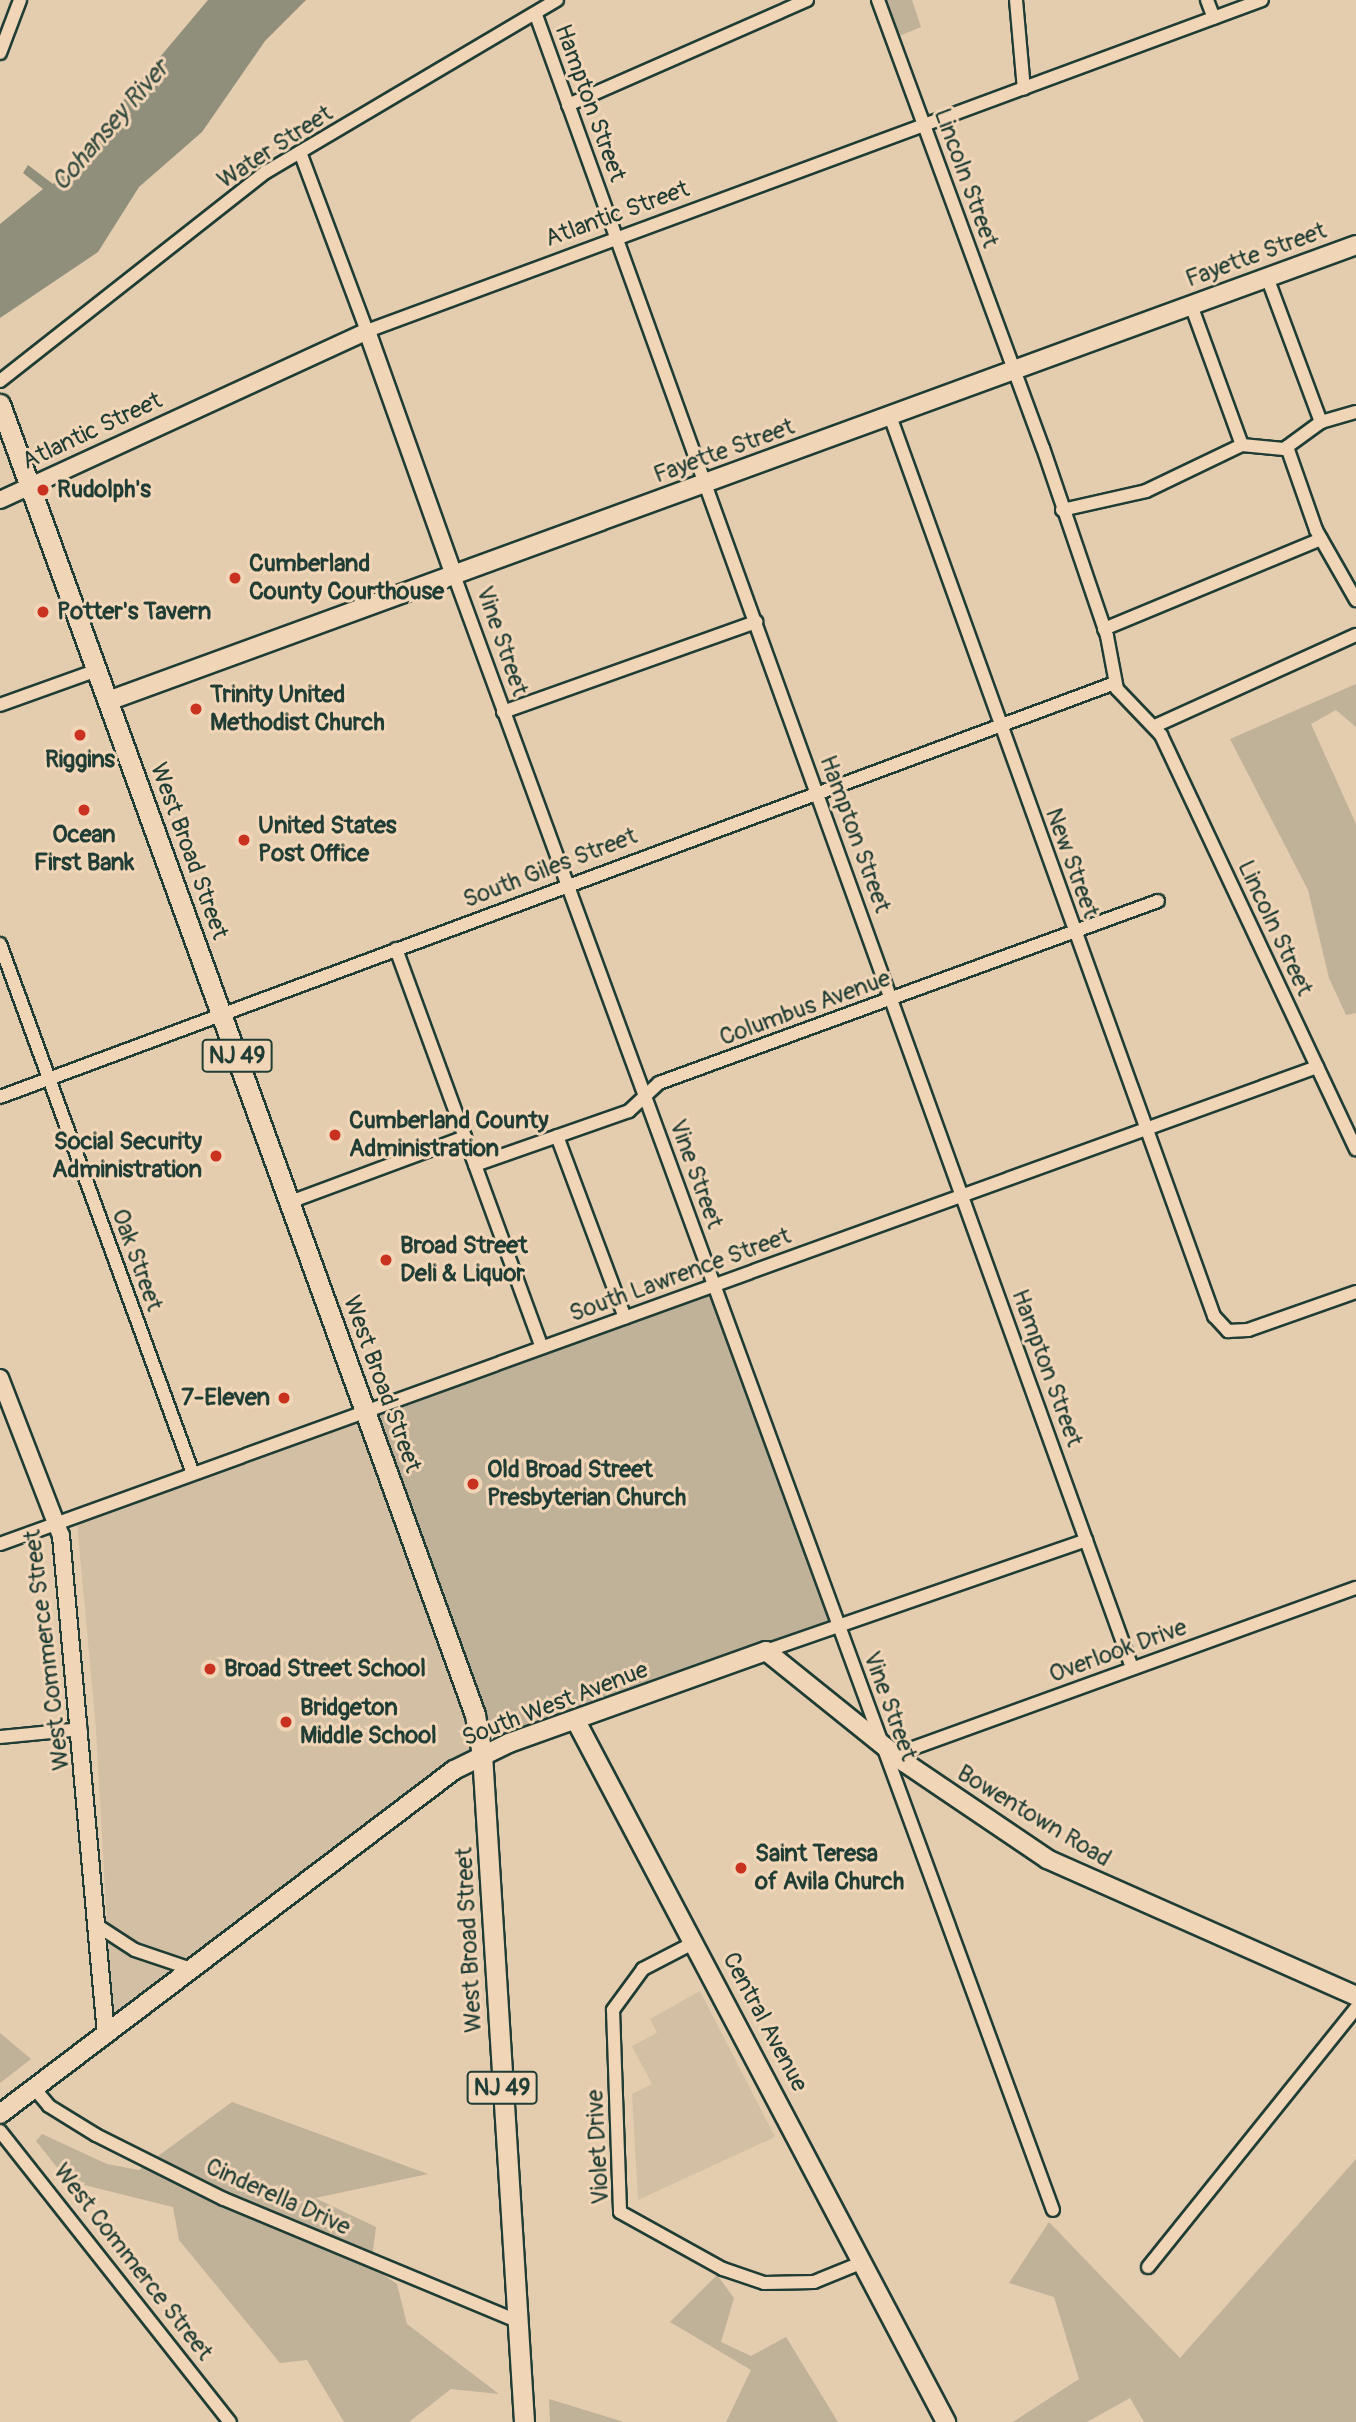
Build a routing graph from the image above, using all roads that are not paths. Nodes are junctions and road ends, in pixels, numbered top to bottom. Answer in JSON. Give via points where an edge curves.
{"nodes":[{"id":1,"x":20,"y":0,"type":"edge"},
{"id":2,"x":557,"y":0,"type":"edge"},
{"id":3,"x":807,"y":0,"type":"edge"},
{"id":4,"x":878,"y":0,"type":"edge"},
{"id":5,"x":1016,"y":0,"type":"edge"},
{"id":6,"x":1208,"y":0,"type":"edge"},
{"id":7,"x":1262,"y":0,"type":"edge"},
{"id":8,"x":536,"y":15,"type":"junction"},
{"id":9,"x":1214,"y":18,"type":"junction"},
{"id":10,"x":0,"y":53,"type":"edge"},
{"id":11,"x":1024,"y":89,"type":"junction"},
{"id":12,"x":568,"y":105,"type":"junction"},
{"id":13,"x":925,"y":126,"type":"junction"},
{"id":14,"x":300,"y":152,"type":"junction"},
{"id":15,"x":617,"y":238,"type":"junction"},
{"id":16,"x":1356,"y":245,"type":"edge"},
{"id":17,"x":1267,"y":277,"type":"junction"},
{"id":18,"x":1191,"y":305,"type":"junction"},
{"id":19,"x":367,"y":331,"type":"junction"},
{"id":20,"x":1013,"y":370,"type":"junction"},
{"id":21,"x":0,"y":382,"type":"edge"},
{"id":22,"x":0,"y":407,"type":"edge"},
{"id":23,"x":1356,"y":412,"type":"edge"},
{"id":24,"x":890,"y":416,"type":"junction"},
{"id":25,"x":1321,"y":422,"type":"junction"},
{"id":26,"x":1242,"y":445,"type":"junction"},
{"id":27,"x":1287,"y":447,"type":"junction"},
{"id":28,"x":29,"y":484,"type":"junction"},
{"id":29,"x":705,"y":484,"type":"junction"},
{"id":30,"x":0,"y":500,"type":"edge"},
{"id":31,"x":1062,"y":510,"type":"junction"},
{"id":32,"x":1321,"y":539,"type":"junction"},
{"id":33,"x":454,"y":575,"type":"junction"},
{"id":34,"x":1356,"y":600,"type":"edge"},
{"id":35,"x":756,"y":622,"type":"junction"},
{"id":36,"x":1104,"y":629,"type":"junction"},
{"id":37,"x":1356,"y":635,"type":"edge"},
{"id":38,"x":97,"y":670,"type":"junction"},
{"id":39,"x":1115,"y":683,"type":"junction"},
{"id":40,"x":108,"y":701,"type":"junction"},
{"id":41,"x":0,"y":705,"type":"edge"},
{"id":42,"x":503,"y":712,"type":"junction"},
{"id":43,"x":1001,"y":724,"type":"junction"},
{"id":44,"x":1155,"y":726,"type":"junction"},
{"id":45,"x":817,"y":790,"type":"junction"},
{"id":46,"x":565,"y":885,"type":"junction"},
{"id":47,"x":1158,"y":901,"type":"dead end"},
{"id":48,"x":1074,"y":932,"type":"junction"},
{"id":49,"x":0,"y":944,"type":"edge"},
{"id":50,"x":396,"y":948,"type":"junction"},
{"id":51,"x":891,"y":999,"type":"junction"},
{"id":52,"x":222,"y":1014,"type":"junction"},
{"id":53,"x":1317,"y":1067,"type":"junction"},
{"id":54,"x":48,"y":1079,"type":"junction"},
{"id":55,"x":0,"y":1097,"type":"edge"},
{"id":56,"x":644,"y":1099,"type":"junction"},
{"id":57,"x":1146,"y":1129,"type":"junction"},
{"id":58,"x":557,"y":1136,"type":"junction"},
{"id":59,"x":465,"y":1137,"type":"junction"},
{"id":60,"x":1356,"y":1149,"type":"edge"},
{"id":61,"x":475,"y":1166,"type":"junction"},
{"id":62,"x":962,"y":1196,"type":"junction"},
{"id":63,"x":290,"y":1202,"type":"junction"},
{"id":64,"x":713,"y":1286,"type":"junction"},
{"id":65,"x":1356,"y":1292,"type":"edge"},
{"id":66,"x":625,"y":1318,"type":"junction"},
{"id":67,"x":542,"y":1348,"type":"junction"},
{"id":68,"x":0,"y":1378,"type":"edge"},
{"id":69,"x":365,"y":1410,"type":"junction"},
{"id":70,"x":192,"y":1471,"type":"junction"},
{"id":71,"x":56,"y":1521,"type":"junction"},
{"id":72,"x":1086,"y":1540,"type":"junction"},
{"id":73,"x":0,"y":1544,"type":"edge"},
{"id":74,"x":1356,"y":1588,"type":"edge"},
{"id":75,"x":836,"y":1628,"type":"junction"},
{"id":76,"x":766,"y":1651,"type":"junction"},
{"id":77,"x":1132,"y":1668,"type":"junction"},
{"id":78,"x":576,"y":1721,"type":"junction"},
{"id":79,"x":81,"y":1729,"type":"junction"},
{"id":80,"x":0,"y":1737,"type":"edge"},
{"id":81,"x":879,"y":1743,"type":"junction"},
{"id":82,"x":482,"y":1754,"type":"junction"},
{"id":83,"x":894,"y":1755,"type":"junction"},
{"id":84,"x":98,"y":1926,"type":"junction"},
{"id":85,"x":695,"y":1942,"type":"junction"},
{"id":86,"x":191,"y":1969,"type":"junction"},
{"id":87,"x":1350,"y":1993,"type":"edge"},
{"id":88,"x":1356,"y":2008,"type":"edge"},
{"id":89,"x":106,"y":2034,"type":"junction"},
{"id":90,"x":34,"y":2088,"type":"junction"},
{"id":91,"x":0,"y":2114,"type":"edge"},
{"id":92,"x":0,"y":2130,"type":"edge"},
{"id":93,"x":1054,"y":2210,"type":"dead end"},
{"id":94,"x":863,"y":2262,"type":"junction"},
{"id":95,"x":1147,"y":2267,"type":"dead end"},
{"id":96,"x":517,"y":2321,"type":"junction"},
{"id":97,"x":230,"y":2422,"type":"edge"},
{"id":98,"x":524,"y":2422,"type":"edge"},
{"id":99,"x":946,"y":2422,"type":"edge"}],
"edges":[{"from":1,"to":10,"type":"street"},
{"from":2,"to":8,"type":"street","name":"Water Street"},
{"from":3,"to":12,"type":"street"},
{"from":4,"to":13,"type":"street","name":"Lincoln Street"},
{"from":5,"to":11,"type":"street"},
{"from":6,"to":9,"type":"street"},
{"from":7,"to":9,"type":"street","name":"Atlantic Street"},
{"from":8,"to":12,"type":"street","name":"Hampton Street"},
{"from":8,"to":14,"type":"street","name":"Water Street"},
{"from":9,"to":11,"type":"street","name":"Atlantic Street"},
{"from":11,"to":13,"type":"street","name":"Atlantic Street"},
{"from":12,"to":15,"type":"street","name":"Hampton Street"},
{"from":13,"to":15,"type":"street","name":"Atlantic Street"},
{"from":13,"to":20,"type":"street","name":"Lincoln Street"},
{"from":14,"to":19,"type":"street","name":"Vine Street"},
{"from":14,"to":21,"type":"street","name":"Water Street"},
{"from":15,"to":19,"type":"street","name":"Atlantic Street"},
{"from":15,"to":29,"type":"street","name":"Hampton Street"},
{"from":16,"to":17,"type":"main road","name":"Fayette Street"},
{"from":17,"to":18,"type":"main road","name":"Fayette Street"},
{"from":17,"to":25,"type":"street"},
{"from":18,"to":20,"type":"main road","name":"Fayette Street"},
{"from":18,"to":26,"type":"street"},
{"from":19,"to":28,"type":"street","name":"Atlantic Street"},
{"from":19,"to":33,"type":"street","name":"Vine Street"},
{"from":20,"to":24,"type":"main road","name":"Fayette Street"},
{"from":20,"to":31,"type":"street","name":"Lincoln Street"},
{"from":22,"to":28,"type":"highway","name":"West Broad Street","number":"NJ 49"},
{"from":23,"to":25,"type":"street"},
{"from":24,"to":29,"type":"main road","name":"Fayette Street"},
{"from":24,"to":43,"type":"street","name":"New Street"},
{"from":25,"to":27,"type":"street"},
{"from":26,"to":27,"type":"street"},
{"from":26,"to":31,"type":"street","via":[[1146,491]]},
{"from":27,"to":32,"type":"street"},
{"from":28,"to":30,"type":"street","name":"Atlantic Street"},
{"from":28,"to":38,"type":"highway","name":"West Broad Street","number":"NJ 49"},
{"from":29,"to":33,"type":"main road","name":"Fayette Street"},
{"from":29,"to":35,"type":"street","name":"Hampton Street"},
{"from":31,"to":36,"type":"street","name":"Lincoln Street"},
{"from":32,"to":34,"type":"street"},
{"from":32,"to":36,"type":"street"},
{"from":33,"to":40,"type":"main road","name":"Fayette Street"},
{"from":33,"to":42,"type":"street","name":"Vine Street"},
{"from":35,"to":42,"type":"street"},
{"from":35,"to":45,"type":"street","name":"Hampton Street"},
{"from":36,"to":39,"type":"street","name":"Lincoln Street"},
{"from":37,"to":44,"type":"street"},
{"from":38,"to":40,"type":"highway","name":"West Broad Street","number":"NJ 49"},
{"from":38,"to":41,"type":"street"},
{"from":39,"to":43,"type":"street","name":"South Giles Street"},
{"from":39,"to":44,"type":"street","via":[[1131,709]]},
{"from":40,"to":52,"type":"highway","name":"West Broad Street","number":"NJ 49"},
{"from":42,"to":46,"type":"street","name":"Vine Street"},
{"from":43,"to":45,"type":"street","name":"South Giles Street"},
{"from":43,"to":48,"type":"street","name":"New Street"},
{"from":44,"to":53,"type":"street","name":"Lincoln Street"},
{"from":45,"to":46,"type":"street","name":"South Giles Street"},
{"from":45,"to":51,"type":"street","name":"Hampton Street"},
{"from":46,"to":50,"type":"street","name":"South Giles Street"},
{"from":46,"to":56,"type":"street","name":"Vine Street"},
{"from":47,"to":48,"type":"street","name":"Columbus Avenue"},
{"from":48,"to":51,"type":"street","name":"Columbus Avenue"},
{"from":48,"to":57,"type":"street","name":"New Street"},
{"from":49,"to":54,"type":"street","name":"Oak Street"},
{"from":50,"to":52,"type":"street","name":"South Giles Street"},
{"from":50,"to":59,"type":"street"},
{"from":51,"to":56,"type":"street","name":"Columbus Avenue","via":[[659,1083]]},
{"from":51,"to":62,"type":"street","name":"Hampton Street"},
{"from":52,"to":54,"type":"street","name":"South Giles Street"},
{"from":52,"to":63,"type":"highway","name":"West Broad Street","number":"NJ 49"},
{"from":53,"to":57,"type":"street","name":"South Lawrence Street"},
{"from":53,"to":60,"type":"street","name":"Lincoln Street"},
{"from":54,"to":55,"type":"street","name":"South Giles Street"},
{"from":54,"to":70,"type":"street","name":"Oak Street"},
{"from":56,"to":58,"type":"street","name":"Columbus Avenue"},
{"from":56,"to":64,"type":"street","name":"Vine Street"},
{"from":57,"to":62,"type":"street","name":"South Lawrence Street"},
{"from":57,"to":65,"type":"street","name":"New Street","via":[[1218,1323],[1227,1331],[1248,1331]]},
{"from":58,"to":61,"type":"street","name":"Columbus Avenue"},
{"from":58,"to":66,"type":"street"},
{"from":59,"to":61,"type":"street"},
{"from":59,"to":63,"type":"street"},
{"from":61,"to":67,"type":"street"},
{"from":62,"to":64,"type":"street","name":"South Lawrence Street"},
{"from":62,"to":72,"type":"street","name":"Hampton Street"},
{"from":63,"to":69,"type":"highway","name":"West Broad Street","number":"NJ 49"},
{"from":64,"to":66,"type":"street","name":"South Lawrence Street"},
{"from":64,"to":75,"type":"street","name":"Vine Street"},
{"from":66,"to":67,"type":"street","name":"South Lawrence Street"},
{"from":67,"to":69,"type":"street","name":"South Lawrence Street"},
{"from":68,"to":71,"type":"street","name":"West Commerce Street"},
{"from":69,"to":70,"type":"street","name":"South Lawrence Street"},
{"from":69,"to":82,"type":"highway","name":"West Broad Street","number":"NJ 49","via":[[467,1691]]},
{"from":70,"to":71,"type":"street","name":"South Lawrence Street"},
{"from":71,"to":73,"type":"street","name":"South Lawrence Street"},
{"from":71,"to":79,"type":"street","name":"West Commerce Street"},
{"from":72,"to":75,"type":"street","name":"South West Avenue"},
{"from":72,"to":77,"type":"street","name":"Hampton Street"},
{"from":74,"to":77,"type":"street","name":"Overlook Drive"},
{"from":75,"to":76,"type":"street","name":"South West Avenue"},
{"from":75,"to":81,"type":"street","name":"Vine Street"},
{"from":76,"to":78,"type":"main road","name":"South West Avenue"},
{"from":76,"to":81,"type":"main road","name":"Bowentown Road"},
{"from":77,"to":83,"type":"street","name":"Overlook Drive"},
{"from":78,"to":82,"type":"main road","name":"South West Avenue"},
{"from":78,"to":85,"type":"main road","name":"Central Avenue"},
{"from":79,"to":80,"type":"street"},
{"from":79,"to":84,"type":"street","name":"West Commerce Street"},
{"from":81,"to":83,"type":"main road","name":"Bowentown Road"},
{"from":81,"to":93,"type":"street","name":"Vine Street"},
{"from":82,"to":86,"type":"main road","name":"South West Avenue"},
{"from":82,"to":96,"type":"highway","name":"West Broad Street","number":"NJ 49"},
{"from":83,"to":87,"type":"main road","name":"Bowentown Road","via":[[1057,1864]]},
{"from":84,"to":86,"type":"street","via":[[135,1950]]},
{"from":84,"to":89,"type":"street","name":"West Commerce Street"},
{"from":85,"to":94,"type":"main road","name":"Central Avenue"},
{"from":85,"to":94,"type":"street","name":"Violet Drive","via":[[643,1969],[613,2010],[620,2212],[723,2269],[764,2283],[814,2282]]},
{"from":86,"to":89,"type":"main road","name":"South West Avenue"},
{"from":88,"to":95,"type":"street"},
{"from":89,"to":90,"type":"main road","name":"South West Avenue"},
{"from":90,"to":91,"type":"main road","name":"South West Avenue"},
{"from":90,"to":96,"type":"street","name":"Cinderella Drive","via":[[49,2106],[96,2135],[224,2199]]},
{"from":92,"to":97,"type":"street","name":"West Commerce Street"},
{"from":94,"to":99,"type":"main road","name":"Central Avenue"},
{"from":96,"to":98,"type":"highway","name":"West Broad Street","number":"NJ 49"}]}
